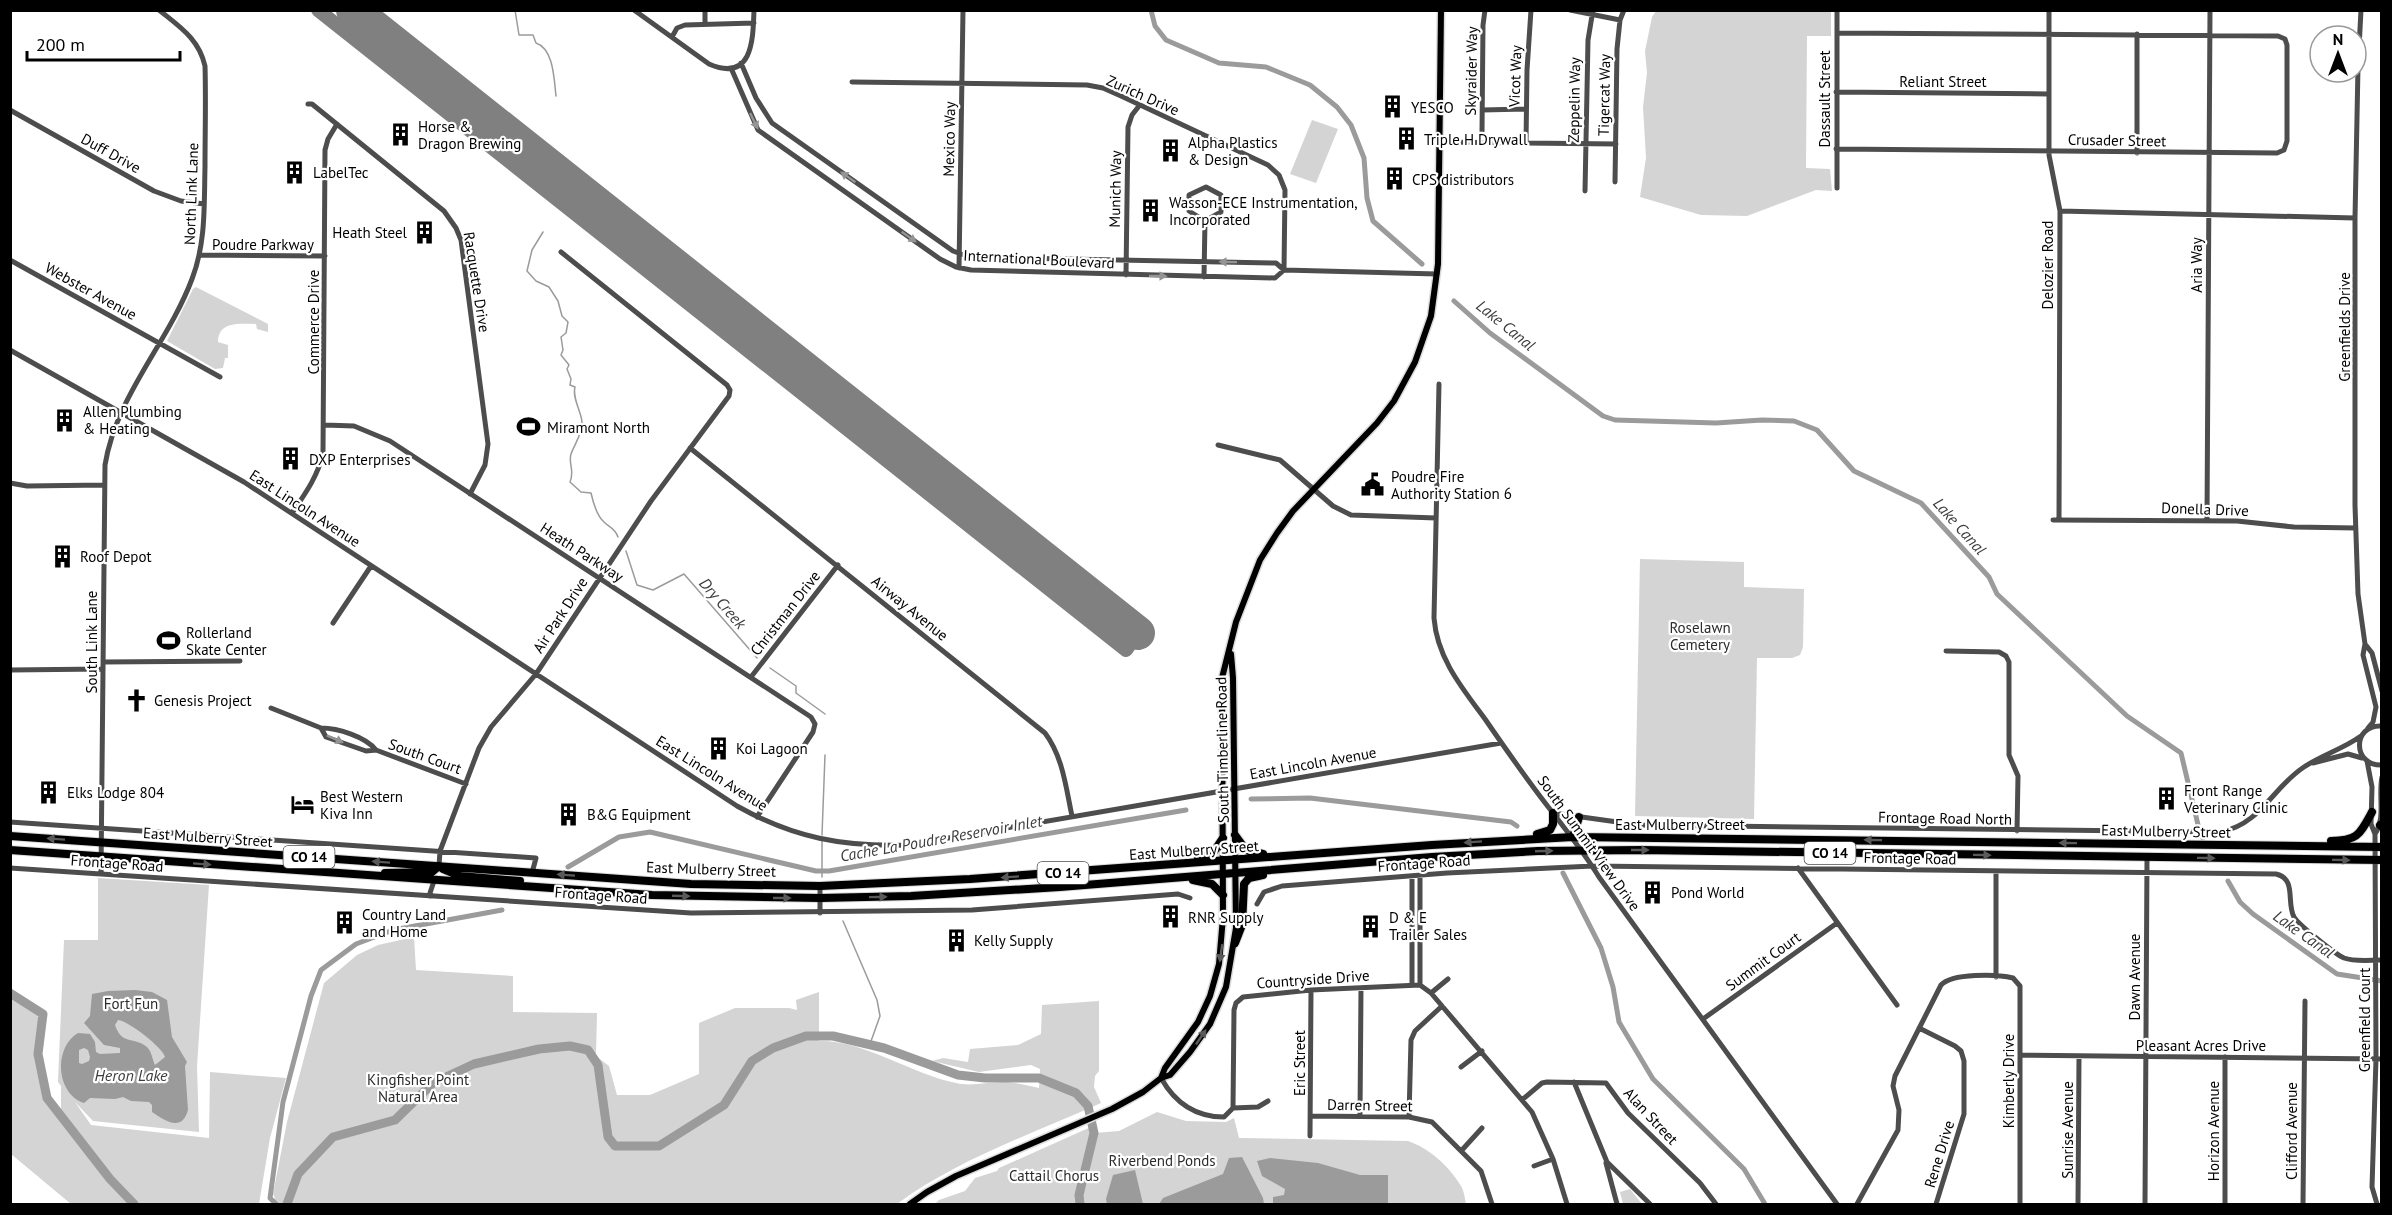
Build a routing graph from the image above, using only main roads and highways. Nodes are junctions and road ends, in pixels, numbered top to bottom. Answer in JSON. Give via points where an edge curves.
{"nodes":[{"id":1,"x":1441,"y":10,"type":"edge"},
{"id":2,"x":1230,"y":648,"type":"junction"},
{"id":3,"x":2372,"y":812,"type":"road end"},
{"id":4,"x":1553,"y":813,"type":"road end"},
{"id":5,"x":1579,"y":817,"type":"road end"},
{"id":6,"x":1235,"y":835,"type":"junction"},
{"id":7,"x":10,"y":836,"type":"edge"},
{"id":8,"x":1573,"y":837,"type":"junction"},
{"id":9,"x":1223,"y":838,"type":"junction"},
{"id":10,"x":1504,"y":840,"type":"junction"},
{"id":11,"x":2274,"y":846,"type":"junction"},
{"id":12,"x":2378,"y":847,"type":"edge"},
{"id":13,"x":1375,"y":849,"type":"junction"},
{"id":14,"x":10,"y":850,"type":"edge"},
{"id":15,"x":1236,"y":860,"type":"junction"},
{"id":16,"x":2378,"y":860,"type":"edge"},
{"id":17,"x":1223,"y":861,"type":"junction"},
{"id":18,"x":1356,"y":863,"type":"junction"},
{"id":19,"x":440,"y":867,"type":"junction"},
{"id":20,"x":1108,"y":870,"type":"junction"},
{"id":21,"x":1236,"y":873,"type":"junction"},
{"id":22,"x":1223,"y":874,"type":"junction"},
{"id":23,"x":359,"y":875,"type":"junction"},
{"id":24,"x":1084,"y":884,"type":"junction"},
{"id":25,"x":609,"y":891,"type":"junction"},
{"id":26,"x":1223,"y":895,"type":"junction"},
{"id":27,"x":1235,"y":943,"type":"junction"},
{"id":28,"x":1161,"y":1078,"type":"junction"},
{"id":29,"x":910,"y":1204,"type":"edge"}],
"edges":[{"from":1,"to":2,"type":"main road","name":"South Timberline Road","via":[[1437,274],[1424,342],[1400,391],[1377,423],[1282,526],[1260,561]]},
{"from":2,"to":6,"type":"main road","name":"South Timberline Road"},
{"from":2,"to":9,"type":"main road","name":"South Timberline Road","via":[[1222,678]]},
{"from":3,"to":11,"type":"highway","via":[[2362,831],[2352,839],[2296,841]]},
{"from":4,"to":10,"type":"highway","via":[[1553,824],[1547,832]]},
{"from":5,"to":8,"type":"highway"},
{"from":6,"to":13,"type":"highway","via":[[1246,850],[1259,854],[1357,846]]},
{"from":6,"to":15,"type":"main road","name":"South Timberline Road"},
{"from":19,"to":7,"type":"highway","name":"East Mulberry Street","number":"CO 14","one_way":true},
{"from":8,"to":10,"type":"highway","name":"East Mulberry Street","number":"CO 14"},
{"from":11,"to":8,"type":"highway","name":"East Mulberry Street","number":"CO 14","one_way":true},
{"from":9,"to":17,"type":"main road","name":"South Timberline Road"},
{"from":9,"to":20,"type":"highway","via":[[1216,851],[1203,858]]},
{"from":10,"to":13,"type":"highway","name":"East Mulberry Street","number":"CO 14","one_way":true},
{"from":11,"to":12,"type":"highway","name":"East Mulberry Street","number":"CO 14"},
{"from":13,"to":15,"type":"highway","name":"East Mulberry Street","number":"CO 14"},
{"from":14,"to":23,"type":"highway","name":"East Mulberry Street","number":"CO 14","one_way":true},
{"from":15,"to":17,"type":"highway","name":"East Mulberry Street","number":"CO 14"},
{"from":15,"to":21,"type":"main road","name":"South Timberline Road"},
{"from":18,"to":16,"type":"highway","name":"East Mulberry Street","number":"CO 14","one_way":true,"via":[[1582,850]]},
{"from":17,"to":20,"type":"highway","name":"East Mulberry Street","number":"CO 14"},
{"from":17,"to":22,"type":"main road","name":"South Timberline Road"},
{"from":18,"to":21,"type":"highway","name":"East Mulberry Street","number":"CO 14"},
{"from":18,"to":27,"type":"highway","via":[[1249,878],[1243,887],[1242,925]]},
{"from":20,"to":19,"type":"highway","name":"East Mulberry Street","number":"CO 14","one_way":true,"via":[[820,886],[691,884]]},
{"from":19,"to":23,"type":"highway","via":[[432,872]]},
{"from":19,"to":25,"type":"highway","via":[[460,876]]},
{"from":21,"to":22,"type":"highway","name":"East Mulberry Street","number":"CO 14"},
{"from":21,"to":27,"type":"main road","name":"South Timberline Road"},
{"from":22,"to":24,"type":"highway","name":"East Mulberry Street","number":"CO 14"},
{"from":22,"to":26,"type":"main road","name":"South Timberline Road"},
{"from":23,"to":25,"type":"highway","name":"East Mulberry Street","number":"CO 14"},
{"from":25,"to":24,"type":"highway","name":"East Mulberry Street","number":"CO 14","one_way":true,"via":[[708,897],[911,897]]},
{"from":24,"to":26,"type":"highway","via":[[1103,887],[1199,880],[1212,884]]},
{"from":26,"to":28,"type":"main road","name":"South Timberline Road","one_way":true,"via":[[1222,946],[1210,996],[1198,1022]]},
{"from":28,"to":27,"type":"main road","name":"South Timberline Road","one_way":true,"via":[[1170,1075],[1210,1024],[1226,987]]},
{"from":28,"to":29,"type":"main road","name":"South Timberline Road","via":[[1112,1109],[956,1176]]}]}
